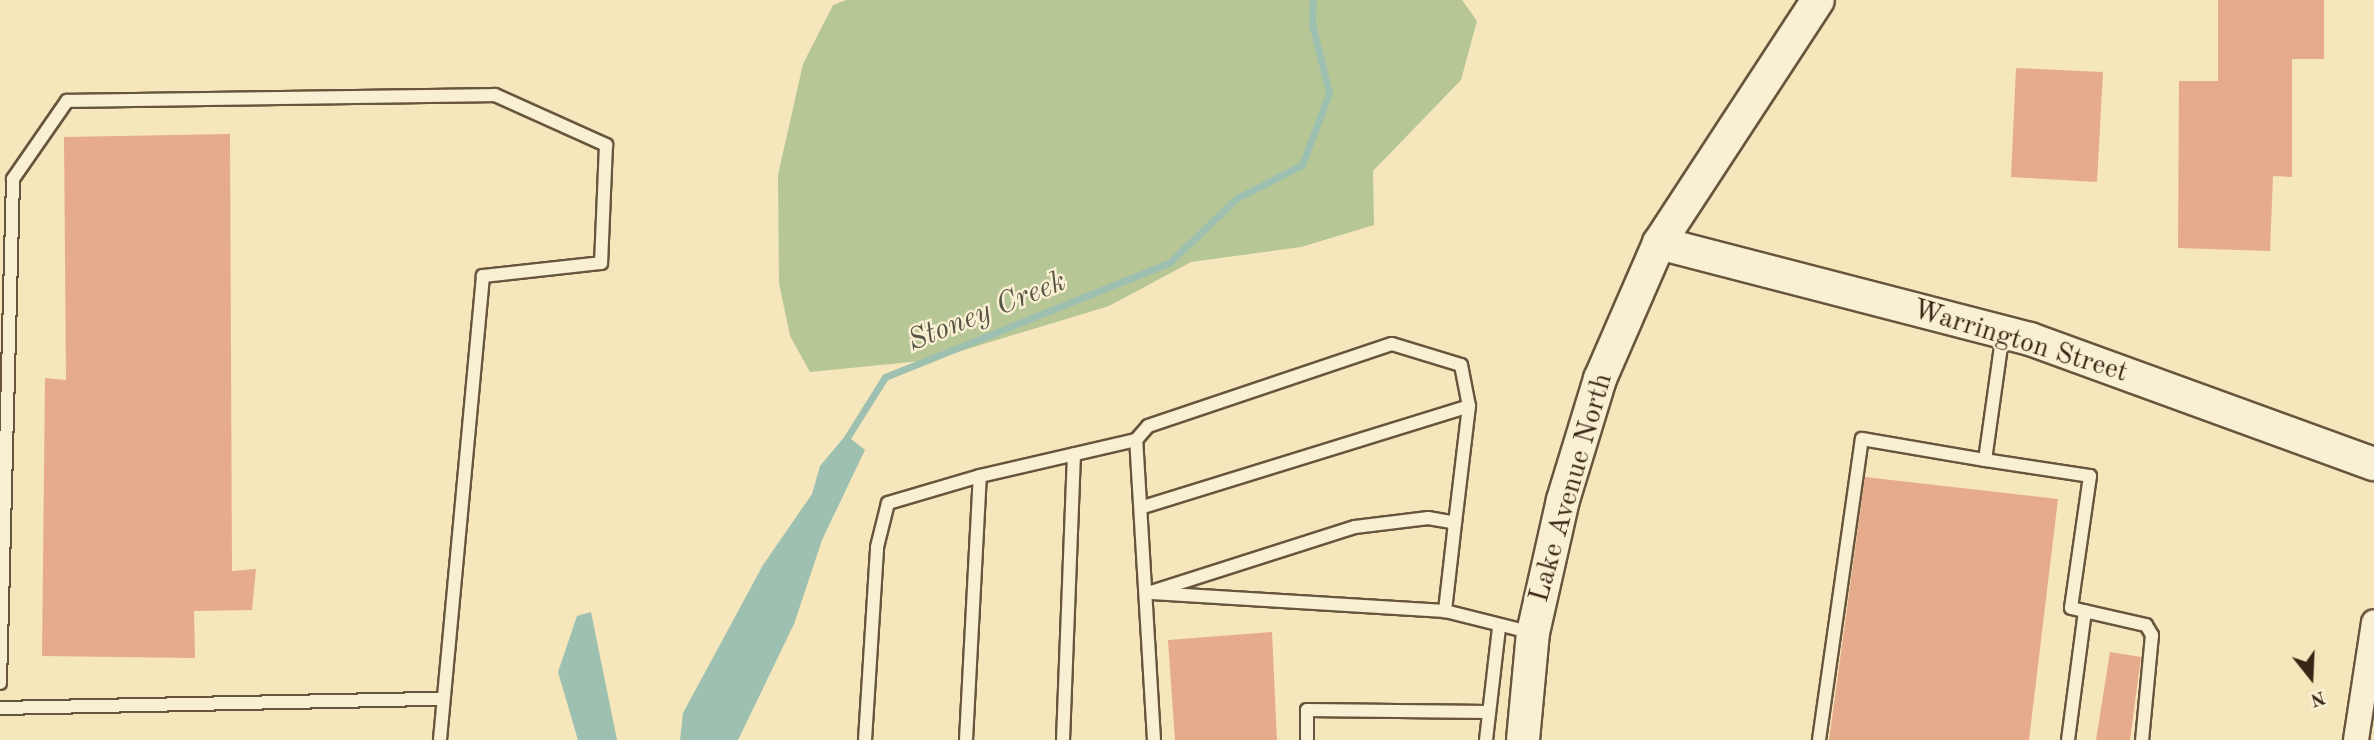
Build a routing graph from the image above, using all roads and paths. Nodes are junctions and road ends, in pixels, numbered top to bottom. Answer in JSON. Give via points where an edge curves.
{"nodes":[{"id":1,"x":1818,"y":0,"type":"edge"},
{"id":2,"x":7,"y":179,"type":"edge"},
{"id":3,"x":1659,"y":243,"type":"junction"},
{"id":4,"x":2003,"y":332,"type":"junction"},
{"id":5,"x":1469,"y":406,"type":"junction"},
{"id":6,"x":1136,"y":440,"type":"junction"},
{"id":7,"x":1074,"y":454,"type":"junction"},
{"id":8,"x":1985,"y":460,"type":"junction"},
{"id":9,"x":2374,"y":464,"type":"edge"},
{"id":10,"x":980,"y":476,"type":"junction"},
{"id":11,"x":1143,"y":507,"type":"junction"},
{"id":12,"x":1455,"y":523,"type":"junction"},
{"id":13,"x":1,"y":581,"type":"edge"},
{"id":14,"x":1148,"y":593,"type":"junction"},
{"id":15,"x":1445,"y":611,"type":"junction"},
{"id":16,"x":2085,"y":611,"type":"junction"},
{"id":17,"x":2374,"y":622,"type":"edge"},
{"id":18,"x":1499,"y":627,"type":"junction"},
{"id":19,"x":1533,"y":633,"type":"junction"},
{"id":20,"x":0,"y":683,"type":"edge"},
{"id":21,"x":442,"y":699,"type":"junction"},
{"id":22,"x":0,"y":708,"type":"edge"},
{"id":23,"x":1488,"y":712,"type":"junction"},
{"id":24,"x":440,"y":740,"type":"edge"},
{"id":25,"x":865,"y":740,"type":"edge"},
{"id":26,"x":967,"y":740,"type":"edge"},
{"id":27,"x":1063,"y":740,"type":"edge"},
{"id":28,"x":1154,"y":740,"type":"edge"},
{"id":29,"x":1307,"y":740,"type":"edge"},
{"id":30,"x":1486,"y":740,"type":"edge"},
{"id":31,"x":1522,"y":740,"type":"edge"},
{"id":32,"x":1819,"y":740,"type":"edge"},
{"id":33,"x":2068,"y":740,"type":"edge"},
{"id":34,"x":2142,"y":740,"type":"edge"},
{"id":35,"x":2356,"y":740,"type":"edge"}],
"edges":[{"from":1,"to":3,"type":"street","name":"Lake Avenue North"},
{"from":2,"to":13,"type":"lane"},
{"from":2,"to":21,"type":"lane","via":[[67,101],[495,95],[606,145],[601,263],[483,276]]},
{"from":3,"to":4,"type":"street","name":"Warrington Street"},
{"from":3,"to":19,"type":"street","name":"Lake Avenue North","via":[[1600,379],[1563,500]]},
{"from":4,"to":8,"type":"lane"},
{"from":4,"to":9,"type":"street","name":"Warrington Street"},
{"from":5,"to":6,"type":"lane","via":[[1461,365],[1392,344],[1148,426]]},
{"from":5,"to":11,"type":"lane"},
{"from":5,"to":12,"type":"lane"},
{"from":6,"to":7,"type":"lane"},
{"from":6,"to":11,"type":"lane"},
{"from":7,"to":10,"type":"lane"},
{"from":7,"to":27,"type":"lane"},
{"from":8,"to":16,"type":"lane","via":[[2090,476],[2071,608]]},
{"from":8,"to":32,"type":"lane","via":[[1862,439]]},
{"from":10,"to":25,"type":"lane","via":[[888,503],[877,547]]},
{"from":10,"to":26,"type":"lane"},
{"from":11,"to":14,"type":"lane"},
{"from":12,"to":14,"type":"lane","via":[[1428,518],[1356,527]]},
{"from":12,"to":15,"type":"lane"},
{"from":13,"to":20,"type":"lane"},
{"from":14,"to":15,"type":"lane"},
{"from":14,"to":28,"type":"lane"},
{"from":15,"to":18,"type":"lane"},
{"from":16,"to":33,"type":"lane"},
{"from":16,"to":34,"type":"lane","via":[[2146,625],[2152,635]]},
{"from":17,"to":35,"type":"street"},
{"from":18,"to":19,"type":"lane"},
{"from":18,"to":23,"type":"lane"},
{"from":19,"to":31,"type":"street","name":"Lake Avenue North"},
{"from":21,"to":22,"type":"lane"},
{"from":21,"to":24,"type":"lane"},
{"from":23,"to":29,"type":"lane","via":[[1307,710]]},
{"from":23,"to":30,"type":"lane"}]}
